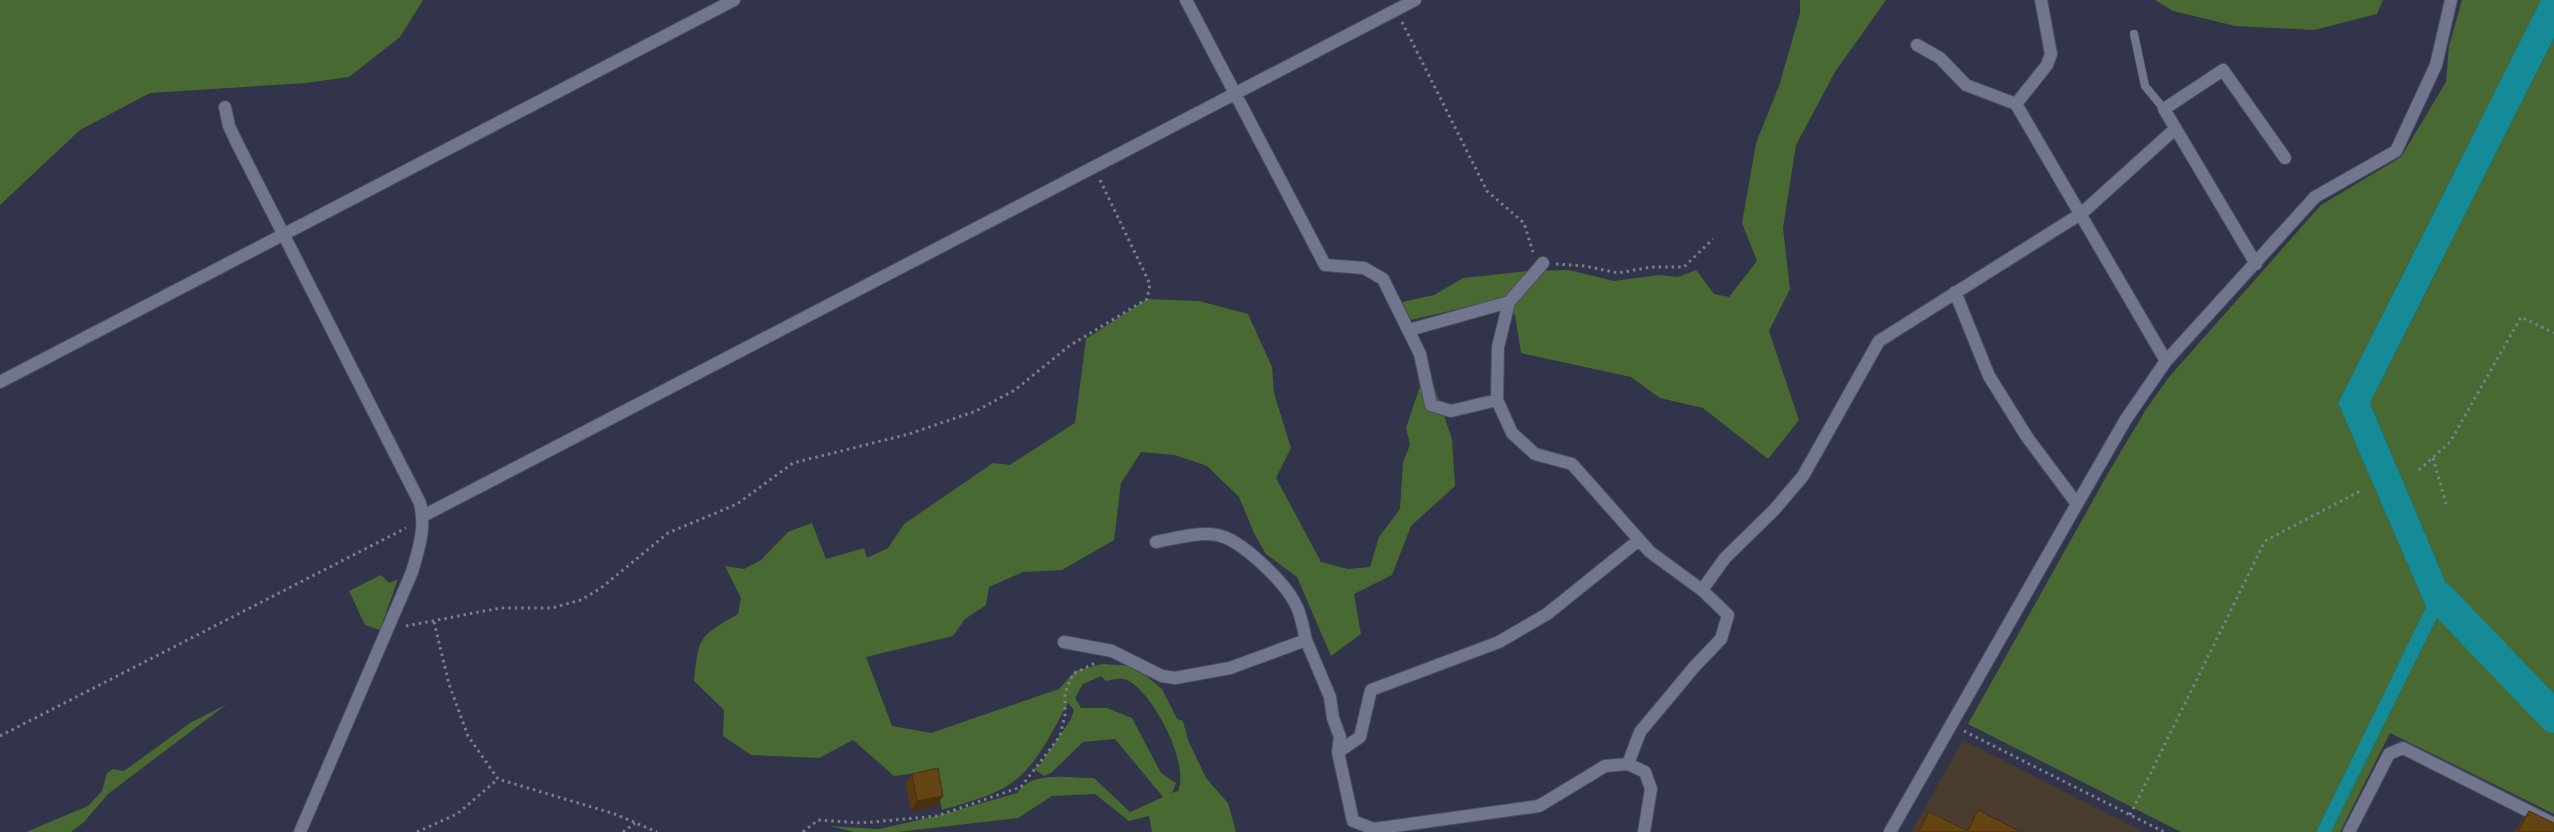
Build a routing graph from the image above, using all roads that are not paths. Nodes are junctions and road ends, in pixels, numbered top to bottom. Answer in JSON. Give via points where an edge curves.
{"nodes":[{"id":1,"x":734,"y":0,"type":"edge"},
{"id":2,"x":1186,"y":0,"type":"edge"},
{"id":3,"x":1416,"y":0,"type":"edge"},
{"id":4,"x":2041,"y":0,"type":"edge"},
{"id":5,"x":2451,"y":0,"type":"edge"},
{"id":6,"x":2134,"y":34,"type":"dead end"},
{"id":7,"x":1917,"y":45,"type":"dead end"},
{"id":8,"x":1236,"y":93,"type":"junction"},
{"id":9,"x":2016,"y":104,"type":"junction"},
{"id":10,"x":225,"y":107,"type":"dead end"},
{"id":11,"x":2164,"y":109,"type":"junction"},
{"id":12,"x":2175,"y":129,"type":"junction"},
{"id":13,"x":2285,"y":158,"type":"dead end"},
{"id":14,"x":2082,"y":213,"type":"junction"},
{"id":15,"x":284,"y":235,"type":"junction"},
{"id":16,"x":1543,"y":263,"type":"road end"},
{"id":17,"x":2256,"y":264,"type":"junction"},
{"id":18,"x":1955,"y":292,"type":"junction"},
{"id":19,"x":1509,"y":302,"type":"junction"},
{"id":20,"x":1408,"y":330,"type":"junction"},
{"id":21,"x":2166,"y":361,"type":"junction"},
{"id":22,"x":0,"y":382,"type":"edge"},
{"id":23,"x":1497,"y":400,"type":"junction"},
{"id":24,"x":2078,"y":504,"type":"junction"},
{"id":25,"x":423,"y":520,"type":"junction"},
{"id":26,"x":1640,"y":540,"type":"junction"},
{"id":27,"x":1156,"y":542,"type":"dead end"},
{"id":28,"x":1702,"y":590,"type":"junction"},
{"id":29,"x":1306,"y":640,"type":"junction"},
{"id":30,"x":1064,"y":642,"type":"dead end"},
{"id":31,"x":1338,"y":752,"type":"junction"},
{"id":32,"x":1628,"y":764,"type":"junction"},
{"id":33,"x":2554,"y":824,"type":"edge"},
{"id":34,"x":300,"y":832,"type":"edge"},
{"id":35,"x":1644,"y":832,"type":"edge"},
{"id":36,"x":1890,"y":832,"type":"edge"},
{"id":37,"x":2349,"y":832,"type":"edge"}],
"edges":[{"from":1,"to":15,"type":"street"},
{"from":2,"to":8,"type":"street"},
{"from":3,"to":8,"type":"street"},
{"from":4,"to":9,"type":"street","via":[[2051,54]]},
{"from":5,"to":17,"type":"street","via":[[2436,65],[2396,151],[2315,196]]},
{"from":6,"to":11,"type":"lane","via":[[2145,86]]},
{"from":7,"to":9,"type":"street","via":[[1940,58],[1966,85]]},
{"from":8,"to":20,"type":"street","via":[[1325,265],[1364,268],[1383,279]]},
{"from":8,"to":25,"type":"street"},
{"from":9,"to":14,"type":"street"},
{"from":10,"to":15,"type":"street","via":[[236,143]]},
{"from":11,"to":12,"type":"street"},
{"from":11,"to":13,"type":"street","via":[[2223,70]]},
{"from":12,"to":14,"type":"street"},
{"from":12,"to":17,"type":"street"},
{"from":14,"to":18,"type":"street"},
{"from":14,"to":21,"type":"street"},
{"from":15,"to":22,"type":"street"},
{"from":15,"to":25,"type":"street","via":[[420,503]]},
{"from":16,"to":19,"type":"street"},
{"from":17,"to":21,"type":"street"},
{"from":18,"to":24,"type":"street","via":[[1988,376],[2026,438]]},
{"from":18,"to":28,"type":"street","via":[[1879,341],[1803,476],[1725,558]]},
{"from":19,"to":20,"type":"street"},
{"from":19,"to":23,"type":"street","via":[[1498,347]]},
{"from":20,"to":23,"type":"street","via":[[1420,354],[1431,405],[1451,411]]},
{"from":21,"to":24,"type":"street","via":[[2126,419]]},
{"from":23,"to":26,"type":"street","via":[[1512,433],[1535,454],[1572,464]]},
{"from":24,"to":36,"type":"street"},
{"from":25,"to":34,"type":"street","via":[[422,539],[412,572]]},
{"from":26,"to":28,"type":"street","via":[[1650,552]]},
{"from":26,"to":31,"type":"street","via":[[1547,614],[1499,642],[1371,690],[1360,737]]},
{"from":27,"to":29,"type":"street","via":[[1218,535],[1238,546],[1269,569],[1296,603]]},
{"from":28,"to":32,"type":"street","via":[[1728,615],[1721,639],[1640,732]]},
{"from":29,"to":30,"type":"street","via":[[1230,668],[1175,678],[1162,676],[1122,655]]},
{"from":29,"to":31,"type":"street","via":[[1330,697],[1340,737]]},
{"from":31,"to":32,"type":"street","via":[[1354,821],[1374,829],[1539,806],[1605,766]]},
{"from":32,"to":35,"type":"street","via":[[1645,772],[1651,789]]},
{"from":33,"to":37,"type":"street","via":[[2402,748],[2389,754]]}]}
